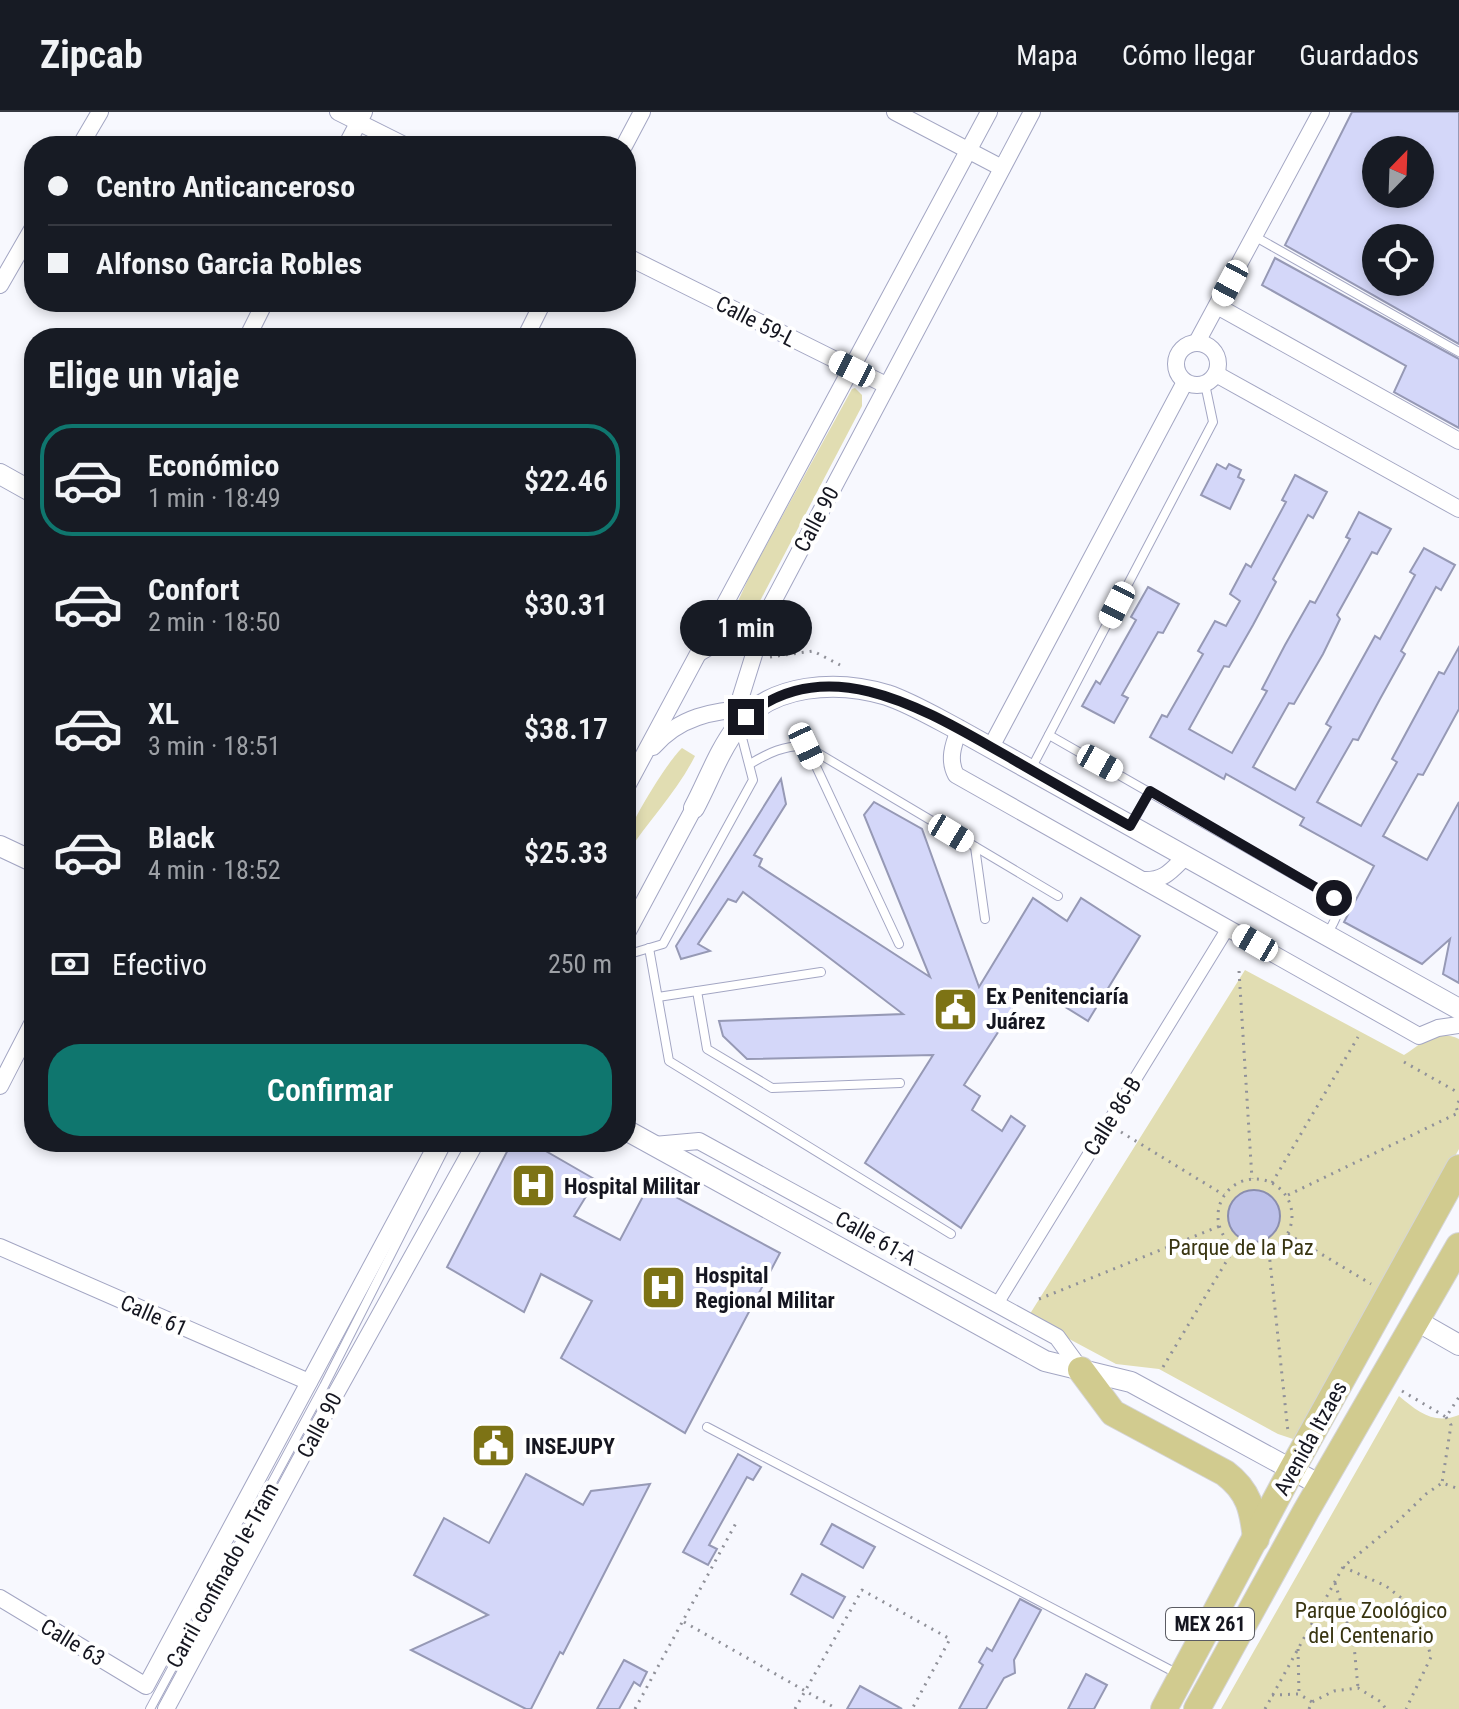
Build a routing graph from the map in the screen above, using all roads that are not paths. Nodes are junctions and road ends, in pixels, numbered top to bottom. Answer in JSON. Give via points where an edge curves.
{"nodes":[{"id":1,"x":100,"y":112,"type":"edge"},
{"id":2,"x":338,"y":112,"type":"edge"},
{"id":3,"x":642,"y":112,"type":"edge"},
{"id":4,"x":895,"y":112,"type":"edge"},
{"id":5,"x":989,"y":112,"type":"edge"},
{"id":6,"x":1032,"y":112,"type":"edge"},
{"id":7,"x":1321,"y":112,"type":"edge"},
{"id":8,"x":361,"y":117,"type":"edge"},
{"id":9,"x":86,"y":136,"type":"edge"},
{"id":10,"x":351,"y":136,"type":"edge"},
{"id":11,"x":390,"y":136,"type":"edge"},
{"id":12,"x":629,"y":136,"type":"edge"},
{"id":13,"x":969,"y":152,"type":"junction"},
{"id":14,"x":1002,"y":168,"type":"junction"},
{"id":15,"x":1254,"y":236,"type":"junction"},
{"id":16,"x":24,"y":243,"type":"edge"},
{"id":17,"x":636,"y":261,"type":"edge"},
{"id":18,"x":0,"y":285,"type":"edge"},
{"id":19,"x":1217,"y":306,"type":"junction"},
{"id":20,"x":1197,"y":342,"type":"junction"},
{"id":21,"x":1459,"y":352,"type":"edge"},
{"id":22,"x":852,"y":369,"type":"junction"},
{"id":23,"x":1211,"y":379,"type":"junction"},
{"id":24,"x":1185,"y":382,"type":"junction"},
{"id":25,"x":886,"y":385,"type":"junction"},
{"id":26,"x":1459,"y":441,"type":"edge"},
{"id":27,"x":0,"y":474,"type":"edge"},
{"id":28,"x":24,"y":487,"type":"edge"},
{"id":29,"x":1459,"y":509,"type":"edge"},
{"id":30,"x":767,"y":613,"type":"junction"},
{"id":31,"x":698,"y":653,"type":"junction"},
{"id":32,"x":745,"y":715,"type":"junction"},
{"id":33,"x":959,"y":730,"type":"junction"},
{"id":34,"x":1049,"y":735,"type":"junction"},
{"id":35,"x":806,"y":746,"type":"junction"},
{"id":36,"x":991,"y":747,"type":"junction"},
{"id":37,"x":750,"y":764,"type":"junction"},
{"id":38,"x":637,"y":767,"type":"joint"},
{"id":39,"x":1030,"y":770,"type":"junction"},
{"id":40,"x":1150,"y":791,"type":"junction"},
{"id":41,"x":694,"y":808,"type":"joint"},
{"id":42,"x":1130,"y":826,"type":"junction"},
{"id":43,"x":0,"y":846,"type":"edge"},
{"id":44,"x":975,"y":847,"type":"junction"},
{"id":45,"x":24,"y":857,"type":"edge"},
{"id":46,"x":1185,"y":857,"type":"junction"},
{"id":47,"x":1141,"y":879,"type":"junction"},
{"id":48,"x":1058,"y":896,"type":"dead end"},
{"id":49,"x":636,"y":916,"type":"edge"},
{"id":50,"x":985,"y":919,"type":"dead end"},
{"id":51,"x":1228,"y":928,"type":"junction"},
{"id":52,"x":1327,"y":935,"type":"junction"},
{"id":53,"x":899,"y":944,"type":"dead end"},
{"id":54,"x":649,"y":948,"type":"junction"},
{"id":55,"x":636,"y":952,"type":"edge"},
{"id":56,"x":821,"y":972,"type":"dead end"},
{"id":57,"x":697,"y":991,"type":"junction"},
{"id":58,"x":658,"y":997,"type":"junction"},
{"id":59,"x":1459,"y":1009,"type":"edge"},
{"id":60,"x":1459,"y":1025,"type":"edge"},
{"id":61,"x":24,"y":1039,"type":"edge"},
{"id":62,"x":900,"y":1083,"type":"dead end"},
{"id":63,"x":0,"y":1086,"type":"edge"},
{"id":64,"x":636,"y":1135,"type":"edge"},
{"id":65,"x":654,"y":1145,"type":"junction"},
{"id":66,"x":433,"y":1152,"type":"edge"},
{"id":67,"x":443,"y":1152,"type":"edge"},
{"id":68,"x":470,"y":1152,"type":"edge"},
{"id":69,"x":1459,"y":1168,"type":"edge"},
{"id":70,"x":951,"y":1234,"type":"dead end"},
{"id":71,"x":0,"y":1247,"type":"edge"},
{"id":72,"x":1455,"y":1259,"type":"edge"},
{"id":73,"x":1402,"y":1269,"type":"junction"},
{"id":74,"x":997,"y":1304,"type":"junction"},
{"id":75,"x":1417,"y":1321,"type":"junction"},
{"id":76,"x":1459,"y":1345,"type":"edge"},
{"id":77,"x":1081,"y":1370,"type":"junction"},
{"id":78,"x":309,"y":1382,"type":"junction"},
{"id":79,"x":707,"y":1427,"type":"dead end"},
{"id":80,"x":1291,"y":1471,"type":"junction"},
{"id":81,"x":1322,"y":1486,"type":"junction"},
{"id":82,"x":1256,"y":1539,"type":"junction"},
{"id":83,"x":0,"y":1598,"type":"edge"},
{"id":84,"x":146,"y":1686,"type":"joint"},
{"id":85,"x":1176,"y":1698,"type":"edge"},
{"id":86,"x":150,"y":1709,"type":"edge"},
{"id":87,"x":166,"y":1709,"type":"edge"},
{"id":88,"x":1197,"y":1709,"type":"edge"}],
"edges":[{"from":1,"to":9,"type":"street"},
{"from":2,"to":8,"type":"street"},
{"from":3,"to":12,"type":"street"},
{"from":4,"to":13,"type":"street"},
{"from":5,"to":13,"type":"street"},
{"from":6,"to":14,"type":"street","name":"Calle 90"},
{"from":7,"to":15,"type":"street"},
{"from":8,"to":10,"type":"street"},
{"from":8,"to":11,"type":"street"},
{"from":13,"to":14,"type":"street"},
{"from":13,"to":22,"type":"street"},
{"from":14,"to":25,"type":"street","name":"Calle 90"},
{"from":15,"to":19,"type":"street"},
{"from":15,"to":21,"type":"lane"},
{"from":16,"to":18,"type":"street"},
{"from":17,"to":22,"type":"street","name":"Calle 59-L"},
{"from":19,"to":20,"type":"street"},
{"from":19,"to":26,"type":"street"},
{"from":20,"to":23,"type":"street","via":[[1210,347],[1218,359]]},
{"from":20,"to":24,"type":"street","via":[[1177,356],[1176,370]]},
{"from":22,"to":25,"type":"street","name":"Calle 59-L"},
{"from":22,"to":31,"type":"street"},
{"from":23,"to":24,"type":"street","via":[[1198,385]]},
{"from":23,"to":29,"type":"street"},
{"from":23,"to":34,"type":"lane","via":[[1213,422]]},
{"from":24,"to":36,"type":"street"},
{"from":25,"to":30,"type":"street","name":"Calle 90"},
{"from":27,"to":28,"type":"street"},
{"from":30,"to":31,"type":"street"},
{"from":30,"to":32,"type":"street","name":"Calle 90","via":[[741,696]]},
{"from":31,"to":38,"type":"street"},
{"from":32,"to":33,"type":"street","via":[[795,691],[851,687],[890,696]]},
{"from":32,"to":37,"type":"lane"},
{"from":32,"to":38,"type":"street","via":[[702,715],[683,722]]},
{"from":32,"to":41,"type":"street","name":"Calle 90"},
{"from":33,"to":36,"type":"street"},
{"from":33,"to":47,"type":"street","via":[[952,757],[956,775]]},
{"from":34,"to":39,"type":"lane"},
{"from":34,"to":40,"type":"lane"},
{"from":35,"to":37,"type":"lane","via":[[792,745]]},
{"from":35,"to":44,"type":"lane"},
{"from":35,"to":53,"type":"lane"},
{"from":36,"to":39,"type":"street"},
{"from":37,"to":54,"type":"lane","via":[[753,780],[663,944]]},
{"from":39,"to":42,"type":"street"},
{"from":40,"to":42,"type":"lane"},
{"from":40,"to":52,"type":"lane","via":[[1334,898],[1338,913]]},
{"from":41,"to":49,"type":"street","name":"Calle 90"},
{"from":42,"to":46,"type":"street"},
{"from":43,"to":45,"type":"street"},
{"from":44,"to":48,"type":"lane"},
{"from":44,"to":50,"type":"lane"},
{"from":46,"to":47,"type":"street","via":[[1166,876]]},
{"from":46,"to":52,"type":"street"},
{"from":47,"to":51,"type":"street"},
{"from":51,"to":60,"type":"street","via":[[1419,1036]]},
{"from":51,"to":74,"type":"street","name":"Calle 86-B"},
{"from":52,"to":59,"type":"street"},
{"from":54,"to":55,"type":"lane"},
{"from":54,"to":58,"type":"lane"},
{"from":56,"to":57,"type":"lane"},
{"from":57,"to":58,"type":"lane"},
{"from":57,"to":62,"type":"lane","via":[[707,1049],[772,1088]]},
{"from":58,"to":70,"type":"lane","via":[[669,1061]]},
{"from":61,"to":63,"type":"street"},
{"from":64,"to":65,"type":"street","name":"Calle 61-A"},
{"from":65,"to":74,"type":"street","name":"Calle 61-A","via":[[699,1141]]},
{"from":65,"to":77,"type":"street","name":"Calle 61-A","via":[[1045,1361]]},
{"from":66,"to":78,"type":"street","name":"Calle 90"},
{"from":67,"to":86,"type":"lane","name":"Carril confinado Ie-Tram"},
{"from":68,"to":87,"type":"street","name":"Calle 90"},
{"from":69,"to":73,"type":"main road","name":"Avenida Itzaes","number":"MEX 261"},
{"from":71,"to":78,"type":"street","name":"Calle 61"},
{"from":72,"to":75,"type":"main road","name":"Avenida Itzaes","number":"MEX 261"},
{"from":73,"to":75,"type":"main road","via":[[1403,1305]]},
{"from":73,"to":80,"type":"main road","name":"Avenida Itzaes","number":"MEX 261"},
{"from":74,"to":77,"type":"street","name":"Calle 61-A","via":[[1057,1337]]},
{"from":75,"to":76,"type":"street"},
{"from":75,"to":81,"type":"main road","name":"Avenida Itzaes","number":"MEX 261"},
{"from":77,"to":80,"type":"street","name":"Calle 61-A","via":[[1131,1382]]},
{"from":77,"to":82,"type":"main road","via":[[1113,1413],[1237,1482],[1248,1498]]},
{"from":78,"to":84,"type":"street","name":"Calle 90"},
{"from":79,"to":85,"type":"lane"},
{"from":80,"to":81,"type":"street","name":"Calle 61-A"},
{"from":80,"to":82,"type":"main road","name":"Avenida Itzaes","number":"MEX 261"},
{"from":81,"to":88,"type":"main road","name":"Avenida Itzaes","number":"MEX 261"},
{"from":82,"to":85,"type":"main road","name":"Avenida Itzaes","number":"MEX 261"},
{"from":83,"to":84,"type":"street","name":"Calle 63"}]}
